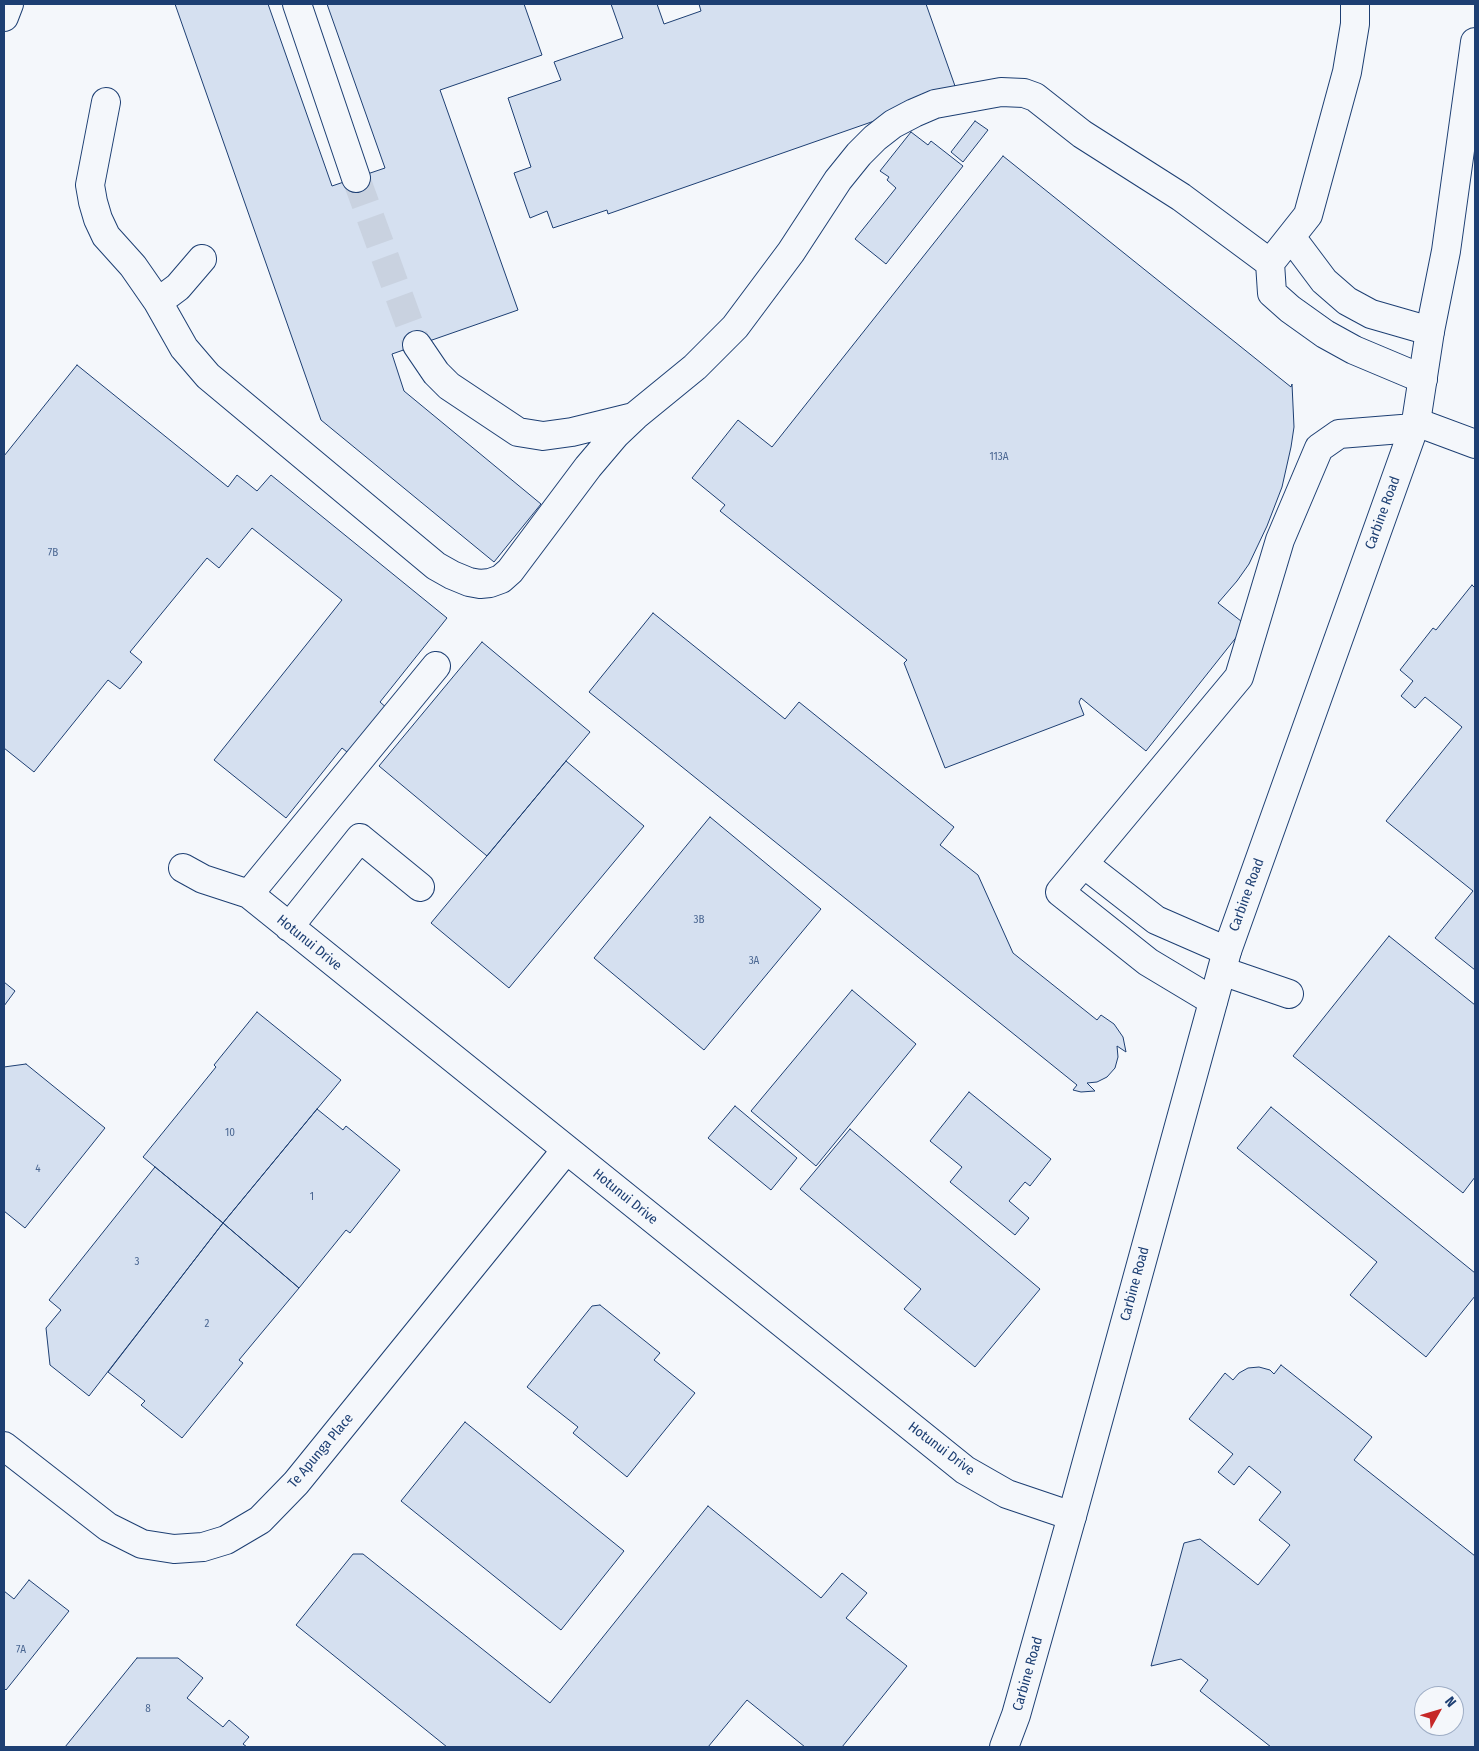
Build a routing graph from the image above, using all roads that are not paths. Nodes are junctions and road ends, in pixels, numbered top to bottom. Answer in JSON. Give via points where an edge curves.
{"nodes":[{"id":1,"x":9,"y":4,"type":"edge"},
{"id":2,"x":297,"y":4,"type":"edge"},
{"id":3,"x":1355,"y":4,"type":"edge"},
{"id":4,"x":4,"y":17,"type":"edge"},
{"id":5,"x":1475,"y":42,"type":"edge"},
{"id":6,"x":106,"y":102,"type":"dead end"},
{"id":7,"x":356,"y":178,"type":"tunnel mouth"},
{"id":8,"x":1291,"y":237,"type":"junction"},
{"id":9,"x":202,"y":259,"type":"dead end"},
{"id":10,"x":1270,"y":263,"type":"junction"},
{"id":11,"x":158,"y":302,"type":"junction"},
{"id":12,"x":1430,"y":331,"type":"junction"},
{"id":13,"x":417,"y":346,"type":"tunnel mouth"},
{"id":14,"x":1423,"y":379,"type":"junction"},
{"id":15,"x":635,"y":416,"type":"junction"},
{"id":16,"x":1415,"y":425,"type":"junction"},
{"id":17,"x":1475,"y":444,"type":"edge"},
{"id":18,"x":436,"y":666,"type":"dead end"},
{"id":19,"x":1084,"y":864,"type":"junction"},
{"id":20,"x":183,"y":868,"type":"dead end"},
{"id":21,"x":420,"y":888,"type":"dead end"},
{"id":22,"x":249,"y":894,"type":"junction"},
{"id":23,"x":289,"y":927,"type":"junction"},
{"id":24,"x":1224,"y":961,"type":"junction"},
{"id":25,"x":1289,"y":994,"type":"dead end"},
{"id":26,"x":1213,"y":1001,"type":"junction"},
{"id":27,"x":566,"y":1150,"type":"junction"},
{"id":28,"x":4,"y":1446,"type":"edge"},
{"id":29,"x":1072,"y":1516,"type":"junction"},
{"id":30,"x":1004,"y":1747,"type":"edge"}],
"edges":[{"from":1,"to":4,"type":"main road"},
{"from":2,"to":7,"type":"main road"},
{"from":3,"to":8,"type":"main road","via":[[1347,72],[1308,215]]},
{"from":5,"to":12,"type":"main road","name":"Carbine Road","via":[[1446,251]]},
{"from":6,"to":11,"type":"main road","via":[[90,185],[93,202],[106,236],[133,266]]},
{"from":8,"to":10,"type":"main road"},
{"from":8,"to":12,"type":"main road","via":[[1324,281],[1347,301],[1371,314]]},
{"from":9,"to":11,"type":"main road","via":[[178,287]]},
{"from":10,"to":14,"type":"main road","via":[[1272,293],[1290,309],[1354,350]]},
{"from":10,"to":15,"type":"main road","via":[[1182,197],[1082,134],[1035,97],[1000,92],[935,104],[893,124],[859,154],[735,327],[695,367]]},
{"from":11,"to":15,"type":"main road","via":[[184,348],[208,376],[436,566],[469,582],[490,583],[510,571],[588,467]]},
{"from":12,"to":14,"type":"main road","name":"Carbine Road"},
{"from":13,"to":15,"type":"main road","via":[[436,373],[450,386],[518,432],[552,435]]},
{"from":14,"to":16,"type":"main road","name":"Carbine Road"},
{"from":16,"to":17,"type":"main road"},
{"from":16,"to":19,"type":"main road","via":[[1339,434],[1319,448],[1280,540],[1239,678]]},
{"from":16,"to":24,"type":"main road","name":"Carbine Road"},
{"from":18,"to":22,"type":"main road"},
{"from":19,"to":24,"type":"main road","via":[[1156,920]]},
{"from":19,"to":26,"type":"main road","via":[[1060,892],[1148,962]]},
{"from":20,"to":22,"type":"main road","name":"Hotunui Drive","via":[[203,879]]},
{"from":21,"to":23,"type":"main road","via":[[360,838]]},
{"from":22,"to":23,"type":"main road","name":"Hotunui Drive"},
{"from":23,"to":27,"type":"main road","name":"Hotunui Drive"},
{"from":24,"to":25,"type":"main road"},
{"from":24,"to":26,"type":"main road","name":"Carbine Road"},
{"from":26,"to":29,"type":"main road","name":"Carbine Road"},
{"from":27,"to":28,"type":"main road","name":"Te Apunga Place","via":[[296,1484],[260,1520],[226,1540],[203,1547],[174,1549],[142,1544],[108,1527]]},
{"from":27,"to":29,"type":"main road","name":"Hotunui Drive","via":[[965,1470],[1007,1494]]},
{"from":29,"to":30,"type":"main road","name":"Carbine Road"}]}
